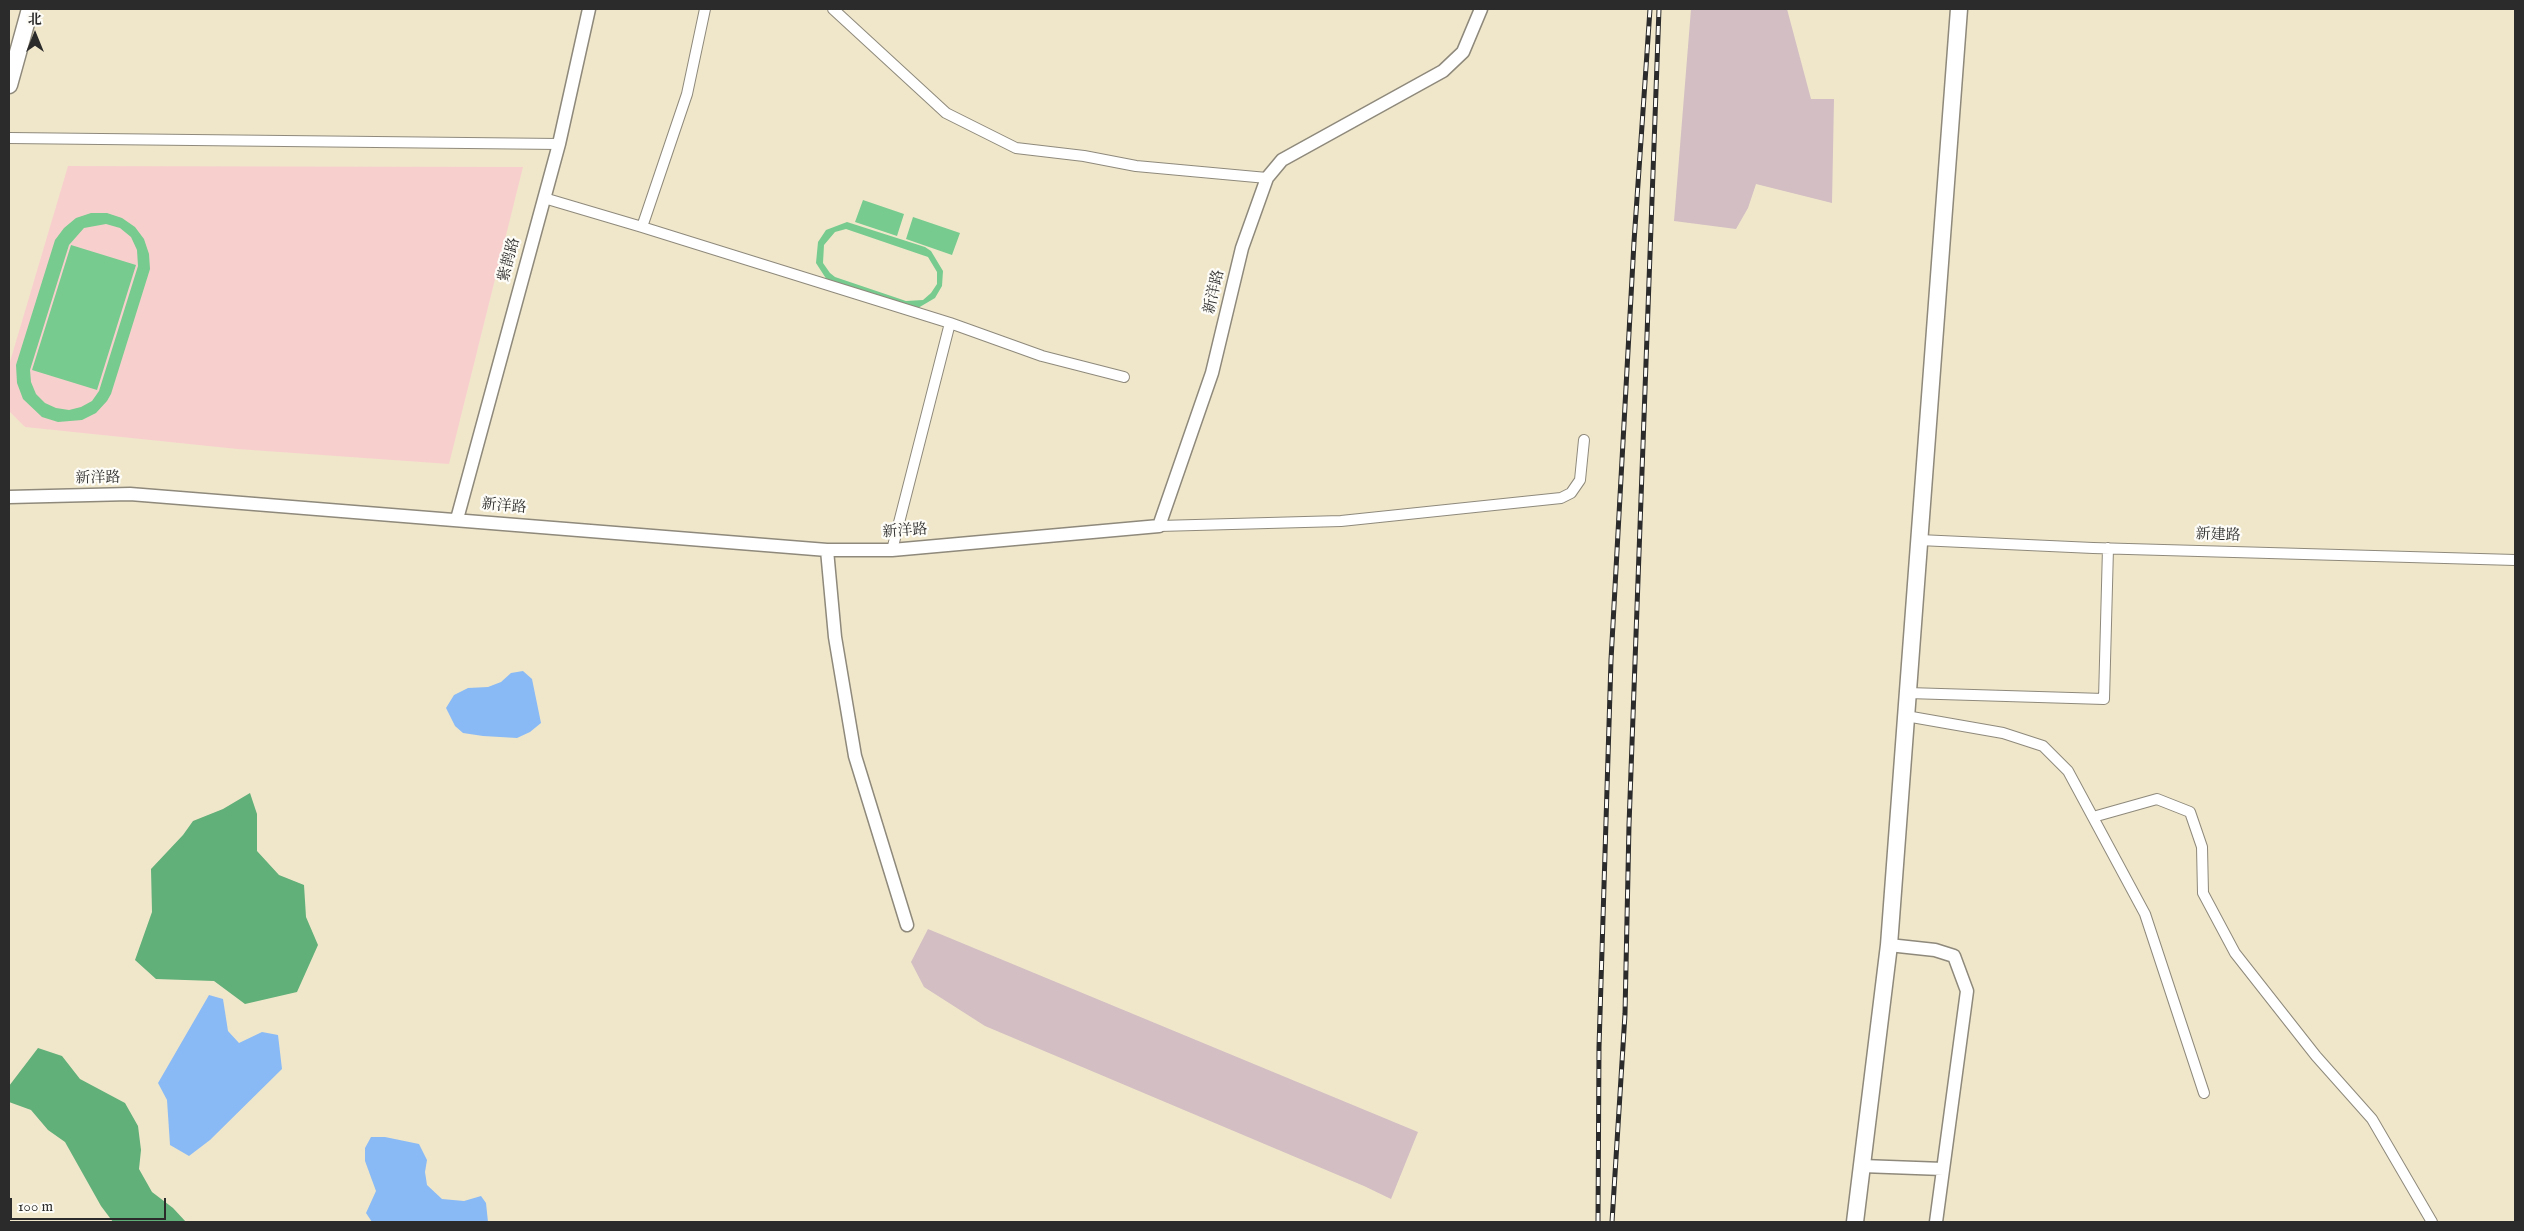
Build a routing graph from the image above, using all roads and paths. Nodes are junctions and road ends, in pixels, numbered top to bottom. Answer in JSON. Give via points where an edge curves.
{"nodes":[{"id":1,"x":30,"y":9,"type":"edge"},
{"id":2,"x":589,"y":9,"type":"edge"},
{"id":3,"x":705,"y":9,"type":"edge"},
{"id":4,"x":833,"y":9,"type":"edge"},
{"id":5,"x":1481,"y":9,"type":"edge"},
{"id":6,"x":1959,"y":9,"type":"edge"},
{"id":7,"x":9,"y":85,"type":"edge"},
{"id":8,"x":9,"y":138,"type":"edge"},
{"id":9,"x":559,"y":144,"type":"junction"},
{"id":10,"x":1268,"y":178,"type":"junction"},
{"id":11,"x":544,"y":198,"type":"junction"},
{"id":12,"x":642,"y":227,"type":"junction"},
{"id":13,"x":950,"y":323,"type":"junction"},
{"id":14,"x":1124,"y":377,"type":"dead end"},
{"id":15,"x":1584,"y":440,"type":"dead end"},
{"id":16,"x":9,"y":497,"type":"edge"},
{"id":17,"x":457,"y":519,"type":"junction"},
{"id":18,"x":1159,"y":526,"type":"junction"},
{"id":19,"x":1919,"y":540,"type":"junction"},
{"id":20,"x":2108,"y":548,"type":"junction"},
{"id":21,"x":827,"y":550,"type":"junction"},
{"id":22,"x":892,"y":550,"type":"junction"},
{"id":23,"x":2515,"y":560,"type":"edge"},
{"id":24,"x":1908,"y":693,"type":"junction"},
{"id":25,"x":1906,"y":716,"type":"junction"},
{"id":26,"x":2093,"y":817,"type":"junction"},
{"id":27,"x":907,"y":924,"type":"dead end"},
{"id":28,"x":1889,"y":945,"type":"junction"},
{"id":29,"x":2204,"y":1092,"type":"dead end"},
{"id":30,"x":1862,"y":1166,"type":"junction"},
{"id":31,"x":1943,"y":1169,"type":"junction"},
{"id":32,"x":1855,"y":1222,"type":"edge"},
{"id":33,"x":1936,"y":1222,"type":"edge"},
{"id":34,"x":2432,"y":1222,"type":"edge"}],
"edges":[{"from":1,"to":7,"type":"main road"},
{"from":2,"to":9,"type":"street","name":"紫鹊路"},
{"from":3,"to":12,"type":"street","via":[[687,94]]},
{"from":4,"to":10,"type":"street","via":[[946,113],[1016,148],[1136,166]]},
{"from":5,"to":10,"type":"street","name":"新洋路","via":[[1463,52],[1443,71],[1282,160]]},
{"from":6,"to":19,"type":"main road"},
{"from":8,"to":9,"type":"street"},
{"from":9,"to":11,"type":"street","name":"紫鹊路"},
{"from":10,"to":18,"type":"street","name":"新洋路","via":[[1242,248],[1212,373]]},
{"from":11,"to":12,"type":"street"},
{"from":11,"to":17,"type":"street","name":"紫鹊路"},
{"from":12,"to":13,"type":"street"},
{"from":13,"to":14,"type":"street","via":[[1042,356]]},
{"from":13,"to":22,"type":"street"},
{"from":15,"to":18,"type":"street","via":[[1580,480],[1571,493],[1561,498],[1341,521]]},
{"from":16,"to":17,"type":"street","name":"新洋路","via":[[130,494]]},
{"from":17,"to":21,"type":"street","name":"新洋路"},
{"from":18,"to":22,"type":"street","name":"新洋路"},
{"from":19,"to":20,"type":"street","name":"新建路"},
{"from":19,"to":24,"type":"main road"},
{"from":20,"to":23,"type":"street","name":"新建路"},
{"from":20,"to":24,"type":"street","via":[[2104,699]]},
{"from":21,"to":22,"type":"street","name":"新洋路"},
{"from":21,"to":27,"type":"street","via":[[836,637],[855,756]]},
{"from":24,"to":25,"type":"main road"},
{"from":25,"to":26,"type":"street","via":[[2003,733],[2043,746],[2068,770]]},
{"from":25,"to":28,"type":"main road"},
{"from":26,"to":29,"type":"street","via":[[2145,914]]},
{"from":26,"to":34,"type":"street","via":[[2157,799],[2190,812],[2202,847],[2203,893],[2235,953],[2316,1056],[2372,1119]]},
{"from":28,"to":30,"type":"main road"},
{"from":28,"to":31,"type":"street","via":[[1935,950],[1954,956],[1967,991]]},
{"from":30,"to":31,"type":"street"},
{"from":30,"to":32,"type":"main road"},
{"from":31,"to":33,"type":"street"}]}
